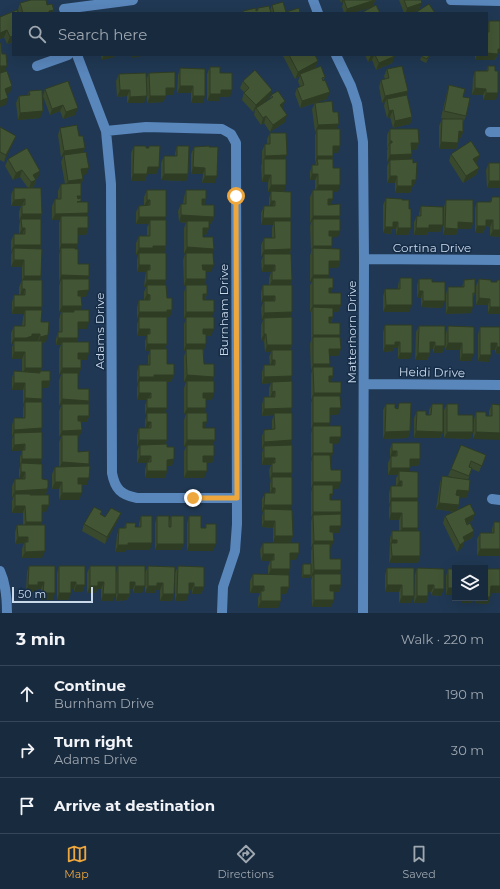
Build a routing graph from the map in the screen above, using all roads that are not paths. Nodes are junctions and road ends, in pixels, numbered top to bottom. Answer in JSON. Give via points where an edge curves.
{"nodes":[{"id":1,"x":133,"y":0,"type":"edge"},
{"id":2,"x":313,"y":0,"type":"edge"},
{"id":3,"x":451,"y":0,"type":"edge"},
{"id":4,"x":500,"y":1,"type":"edge"},
{"id":5,"x":64,"y":7,"type":"edge"},
{"id":6,"x":318,"y":12,"type":"edge"},
{"id":7,"x":65,"y":56,"type":"edge"},
{"id":8,"x":77,"y":56,"type":"edge"},
{"id":9,"x":336,"y":56,"type":"edge"},
{"id":10,"x":37,"y":66,"type":"dead end"},
{"id":11,"x":106,"y":131,"type":"junction"},
{"id":12,"x":364,"y":259,"type":"junction"},
{"id":13,"x":500,"y":260,"type":"edge"},
{"id":14,"x":364,"y":384,"type":"junction"},
{"id":15,"x":500,"y":385,"type":"edge"},
{"id":16,"x":237,"y":498,"type":"junction"},
{"id":17,"x":0,"y":571,"type":"edge"},
{"id":18,"x":6,"y":613,"type":"edge"},
{"id":19,"x":222,"y":613,"type":"edge"},
{"id":20,"x":363,"y":613,"type":"edge"}],
"edges":[{"from":1,"to":5,"type":"street"},
{"from":2,"to":6,"type":"street"},
{"from":3,"to":4,"type":"street"},
{"from":7,"to":10,"type":"street"},
{"from":8,"to":11,"type":"street","name":"Adams Drive"},
{"from":9,"to":12,"type":"street","name":"Matterhorn Drive","via":[[351,86],[361,123]]},
{"from":11,"to":16,"type":"street","name":"Adams Drive","via":[[111,184],[114,483],[119,491],[137,498]]},
{"from":11,"to":16,"type":"street","name":"Burnham Drive","via":[[146,127],[222,129],[231,134],[236,143]]},
{"from":12,"to":13,"type":"street","name":"Cortina Drive"},
{"from":12,"to":14,"type":"street","name":"Matterhorn Drive"},
{"from":14,"to":15,"type":"street","name":"Heidi Drive"},
{"from":14,"to":20,"type":"street","name":"Matterhorn Drive"},
{"from":16,"to":19,"type":"street","name":"Burnham Drive","via":[[235,551],[223,587]]},
{"from":17,"to":18,"type":"street","via":[[7,597]]}]}
